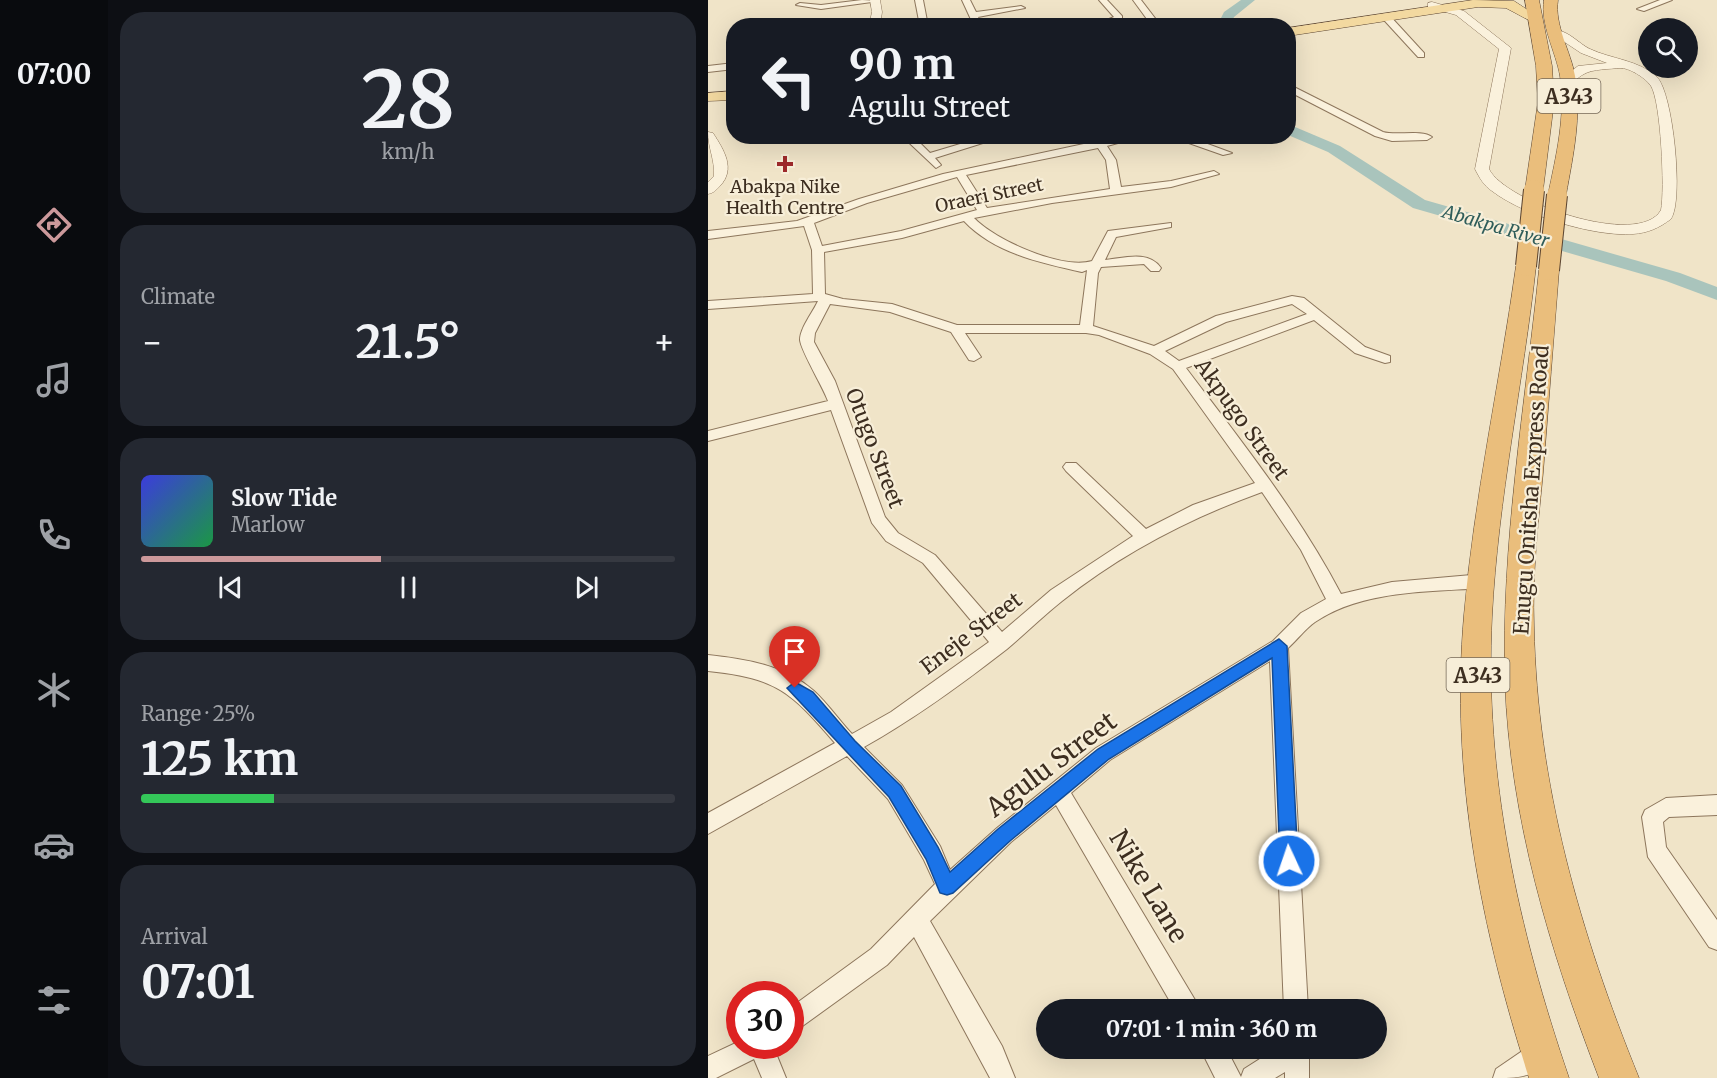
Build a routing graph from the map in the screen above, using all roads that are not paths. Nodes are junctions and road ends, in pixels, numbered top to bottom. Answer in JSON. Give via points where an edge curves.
{"nodes":[{"id":1,"x":919,"y":0,"type":"edge"},
{"id":2,"x":968,"y":0,"type":"edge"},
{"id":3,"x":1103,"y":0,"type":"edge"},
{"id":4,"x":1137,"y":0,"type":"edge"},
{"id":5,"x":1532,"y":0,"type":"edge"},
{"id":6,"x":1551,"y":0,"type":"edge"},
{"id":7,"x":1668,"y":0,"type":"edge"},
{"id":8,"x":875,"y":1,"type":"edge"},
{"id":9,"x":1015,"y":4,"type":"edge"},
{"id":10,"x":800,"y":5,"type":"dead end"},
{"id":11,"x":1443,"y":5,"type":"edge"},
{"id":12,"x":1641,"y":9,"type":"dead end"},
{"id":13,"x":973,"y":15,"type":"junction"},
{"id":14,"x":876,"y":18,"type":"edge"},
{"id":15,"x":922,"y":18,"type":"edge"},
{"id":16,"x":974,"y":18,"type":"edge"},
{"id":17,"x":1119,"y":18,"type":"edge"},
{"id":18,"x":1151,"y":18,"type":"edge"},
{"id":19,"x":1387,"y":18,"type":"junction"},
{"id":20,"x":1536,"y":20,"type":"junction"},
{"id":21,"x":1296,"y":29,"type":"edge"},
{"id":22,"x":1296,"y":29,"type":"edge"},
{"id":23,"x":1558,"y":33,"type":"junction"},
{"id":24,"x":1421,"y":55,"type":"dead end"},
{"id":25,"x":1625,"y":66,"type":"junction"},
{"id":26,"x":726,"y":67,"type":"edge"},
{"id":27,"x":708,"y":69,"type":"edge"},
{"id":28,"x":1568,"y":80,"type":"junction"},
{"id":29,"x":1296,"y":91,"type":"edge"},
{"id":30,"x":726,"y":95,"type":"edge"},
{"id":31,"x":708,"y":96,"type":"edge"},
{"id":32,"x":708,"y":136,"type":"edge"},
{"id":33,"x":1427,"y":137,"type":"dead end"},
{"id":34,"x":915,"y":144,"type":"edge"},
{"id":35,"x":973,"y":144,"type":"edge"},
{"id":36,"x":1105,"y":144,"type":"edge"},
{"id":37,"x":1199,"y":144,"type":"edge"},
{"id":38,"x":1101,"y":145,"type":"junction"},
{"id":39,"x":1227,"y":153,"type":"dead end"},
{"id":40,"x":928,"y":157,"type":"junction"},
{"id":41,"x":960,"y":174,"type":"junction"},
{"id":42,"x":1214,"y":174,"type":"dead end"},
{"id":43,"x":947,"y":176,"type":"junction"},
{"id":44,"x":708,"y":190,"type":"edge"},
{"id":45,"x":1116,"y":190,"type":"junction"},
{"id":46,"x":984,"y":212,"type":"junction"},
{"id":47,"x":967,"y":217,"type":"junction"},
{"id":48,"x":808,"y":222,"type":"junction"},
{"id":49,"x":1167,"y":225,"type":"dead end"},
{"id":50,"x":708,"y":235,"type":"edge"},
{"id":51,"x":818,"y":250,"type":"junction"},
{"id":52,"x":1093,"y":265,"type":"junction"},
{"id":53,"x":1155,"y":268,"type":"dead end"},
{"id":54,"x":1538,"y":268,"type":"junction"},
{"id":55,"x":822,"y":298,"type":"junction"},
{"id":56,"x":708,"y":305,"type":"edge"},
{"id":57,"x":1315,"y":315,"type":"junction"},
{"id":58,"x":956,"y":329,"type":"junction"},
{"id":59,"x":1086,"y":329,"type":"junction"},
{"id":60,"x":1155,"y":351,"type":"junction"},
{"id":61,"x":974,"y":357,"type":"dead end"},
{"id":62,"x":1384,"y":359,"type":"dead end"},
{"id":63,"x":1178,"y":366,"type":"junction"},
{"id":64,"x":836,"y":404,"type":"junction"},
{"id":65,"x":708,"y":436,"type":"edge"},
{"id":66,"x":1071,"y":467,"type":"dead end"},
{"id":67,"x":1264,"y":485,"type":"junction"},
{"id":68,"x":1144,"y":537,"type":"junction"},
{"id":69,"x":1483,"y":581,"type":"junction"},
{"id":70,"x":1336,"y":602,"type":"junction"},
{"id":71,"x":1001,"y":643,"type":"junction"},
{"id":72,"x":1279,"y":646,"type":"junction"},
{"id":73,"x":708,"y":663,"type":"edge"},
{"id":74,"x":850,"y":746,"type":"junction"},
{"id":75,"x":1059,"y":792,"type":"junction"},
{"id":76,"x":1717,"y":805,"type":"edge"},
{"id":77,"x":708,"y":824,"type":"edge"},
{"id":78,"x":947,"y":886,"type":"junction"},
{"id":79,"x":917,"y":920,"type":"junction"},
{"id":80,"x":1717,"y":939,"type":"edge"},
{"id":81,"x":1182,"y":999,"type":"edge"},
{"id":82,"x":1295,"y":999,"type":"edge"},
{"id":83,"x":804,"y":1013,"type":"edge"},
{"id":84,"x":728,"y":1059,"type":"edge"},
{"id":85,"x":766,"y":1059,"type":"edge"},
{"id":86,"x":1218,"y":1059,"type":"edge"},
{"id":87,"x":1281,"y":1059,"type":"edge"},
{"id":88,"x":1297,"y":1059,"type":"edge"},
{"id":89,"x":1545,"y":1064,"type":"edge"},
{"id":90,"x":708,"y":1069,"type":"edge"},
{"id":91,"x":774,"y":1078,"type":"edge"},
{"id":92,"x":1003,"y":1078,"type":"edge"},
{"id":93,"x":1229,"y":1078,"type":"edge"},
{"id":94,"x":1252,"y":1078,"type":"edge"},
{"id":95,"x":1297,"y":1078,"type":"edge"},
{"id":96,"x":1505,"y":1078,"type":"edge"},
{"id":97,"x":1619,"y":1078,"type":"edge"}],
"edges":[{"from":1,"to":15,"type":"street"},
{"from":2,"to":13,"type":"street"},
{"from":3,"to":17,"type":"street"},
{"from":4,"to":18,"type":"street"},
{"from":5,"to":20,"type":"highway","name":"Enugu Onitsha Express Road","number":"A343"},
{"from":6,"to":23,"type":"highway","name":"Enugu Onitsha Express Road","number":"A343","via":[[1549,10]]},
{"from":7,"to":12,"type":"street"},
{"from":8,"to":10,"type":"street","via":[[821,7]]},
{"from":8,"to":14,"type":"street"},
{"from":9,"to":13,"type":"street"},
{"from":11,"to":19,"type":"main road"},
{"from":11,"to":20,"type":"main road","via":[[1509,4]]},
{"from":11,"to":22,"type":"main road"},
{"from":11,"to":25,"type":"street","via":[[1505,48],[1482,170],[1486,179],[1516,200],[1581,224],[1630,229],[1653,225],[1665,217],[1670,207],[1659,87],[1647,76]]},
{"from":13,"to":16,"type":"street"},
{"from":19,"to":21,"type":"main road"},
{"from":19,"to":24,"type":"street"},
{"from":20,"to":54,"type":"highway","name":"Enugu Onitsha Express Road","number":"A343","bridge":true,"via":[[1546,102],[1534,190]]},
{"from":23,"to":25,"type":"street","via":[[1581,50]]},
{"from":23,"to":28,"type":"highway","name":"Enugu Onitsha Express Road","number":"A343"},
{"from":25,"to":28,"type":"street","via":[[1582,69]]},
{"from":26,"to":27,"type":"street"},
{"from":28,"to":54,"type":"highway","name":"Enugu Onitsha Express Road","number":"A343","bridge":true,"via":[[1568,132]]},
{"from":29,"to":33,"type":"street","via":[[1379,134],[1392,138]]},
{"from":30,"to":31,"type":"main road"},
{"from":32,"to":44,"type":"street","via":[[721,154],[722,169],[721,177]]},
{"from":34,"to":40,"type":"street"},
{"from":35,"to":40,"type":"street"},
{"from":36,"to":38,"type":"street"},
{"from":37,"to":39,"type":"street"},
{"from":38,"to":41,"type":"street"},
{"from":38,"to":45,"type":"street","via":[[1111,160]]},
{"from":40,"to":43,"type":"street"},
{"from":41,"to":43,"type":"street"},
{"from":41,"to":46,"type":"street"},
{"from":42,"to":45,"type":"street","name":"Oraeri Street"},
{"from":43,"to":48,"type":"street"},
{"from":45,"to":46,"type":"street","name":"Oraeri Street"},
{"from":46,"to":47,"type":"street","name":"Oraeri Street"},
{"from":47,"to":51,"type":"street","name":"Oraeri Street"},
{"from":47,"to":52,"type":"street","via":[[981,232],[1025,254],[1082,268]]},
{"from":48,"to":50,"type":"street"},
{"from":48,"to":51,"type":"street"},
{"from":49,"to":52,"type":"street","via":[[1112,234]]},
{"from":51,"to":55,"type":"street"},
{"from":52,"to":53,"type":"street","via":[[1145,260]]},
{"from":52,"to":59,"type":"street"},
{"from":54,"to":69,"type":"highway","name":"Enugu Onitsha Express Road","number":"A343"},
{"from":54,"to":97,"type":"highway","name":"Enugu Onitsha Express Road","number":"A343","via":[[1519,625],[1522,702],[1530,778],[1546,858]]},
{"from":55,"to":56,"type":"street","name":"Akpugo Street"},
{"from":55,"to":58,"type":"street","name":"Akpugo Street","via":[[892,308]]},
{"from":55,"to":64,"type":"street","name":"Otugo Street","via":[[807,342]]},
{"from":57,"to":60,"type":"street","via":[[1299,301],[1285,301],[1200,326]]},
{"from":57,"to":62,"type":"street","via":[[1360,350]]},
{"from":57,"to":63,"type":"street"},
{"from":58,"to":59,"type":"street","name":"Akpugo Street"},
{"from":58,"to":61,"type":"street"},
{"from":59,"to":60,"type":"street","name":"Akpugo Street"},
{"from":60,"to":63,"type":"street","name":"Akpugo Street"},
{"from":63,"to":67,"type":"street","name":"Akpugo Street"},
{"from":64,"to":65,"type":"street"},
{"from":64,"to":71,"type":"street","name":"Otugo Street","via":[[878,519],[892,537],[929,559]]},
{"from":66,"to":68,"type":"street"},
{"from":67,"to":68,"type":"street","name":"Eneje Street","via":[[1199,509]]},
{"from":67,"to":70,"type":"street","name":"Akpugo Street","via":[[1308,547]]},
{"from":68,"to":71,"type":"street","name":"Eneje Street","via":[[1057,595]]},
{"from":69,"to":70,"type":"street","name":"Agulu Street","via":[[1392,588]]},
{"from":69,"to":89,"type":"highway","name":"Enugu Onitsha Express Road","number":"A343","via":[[1478,616],[1480,774],[1500,901]]},
{"from":70,"to":72,"type":"street","name":"Agulu Street","via":[[1307,618]]},
{"from":71,"to":74,"type":"street","name":"Eneje Street","via":[[898,718]]},
{"from":72,"to":75,"type":"street","name":"Agulu Street","via":[[1103,754]]},
{"from":72,"to":82,"type":"street"},
{"from":73,"to":74,"type":"street","via":[[746,667],[783,680],[807,697]]},
{"from":74,"to":77,"type":"street","name":"Eneje Street"},
{"from":74,"to":78,"type":"street","via":[[895,792]]},
{"from":75,"to":78,"type":"street","name":"Agulu Street"},
{"from":75,"to":81,"type":"street","name":"Nike Lane"},
{"from":76,"to":80,"type":"street","via":[[1666,808],[1652,817],[1656,850]]},
{"from":78,"to":79,"type":"street","name":"Agulu Street"},
{"from":79,"to":83,"type":"street","name":"Agulu Street","via":[[879,957]]},
{"from":79,"to":92,"type":"street"},
{"from":84,"to":90,"type":"street"},
{"from":85,"to":91,"type":"street"},
{"from":86,"to":93,"type":"street"},
{"from":87,"to":94,"type":"street"},
{"from":88,"to":95,"type":"street"},
{"from":89,"to":96,"type":"street"}]}
